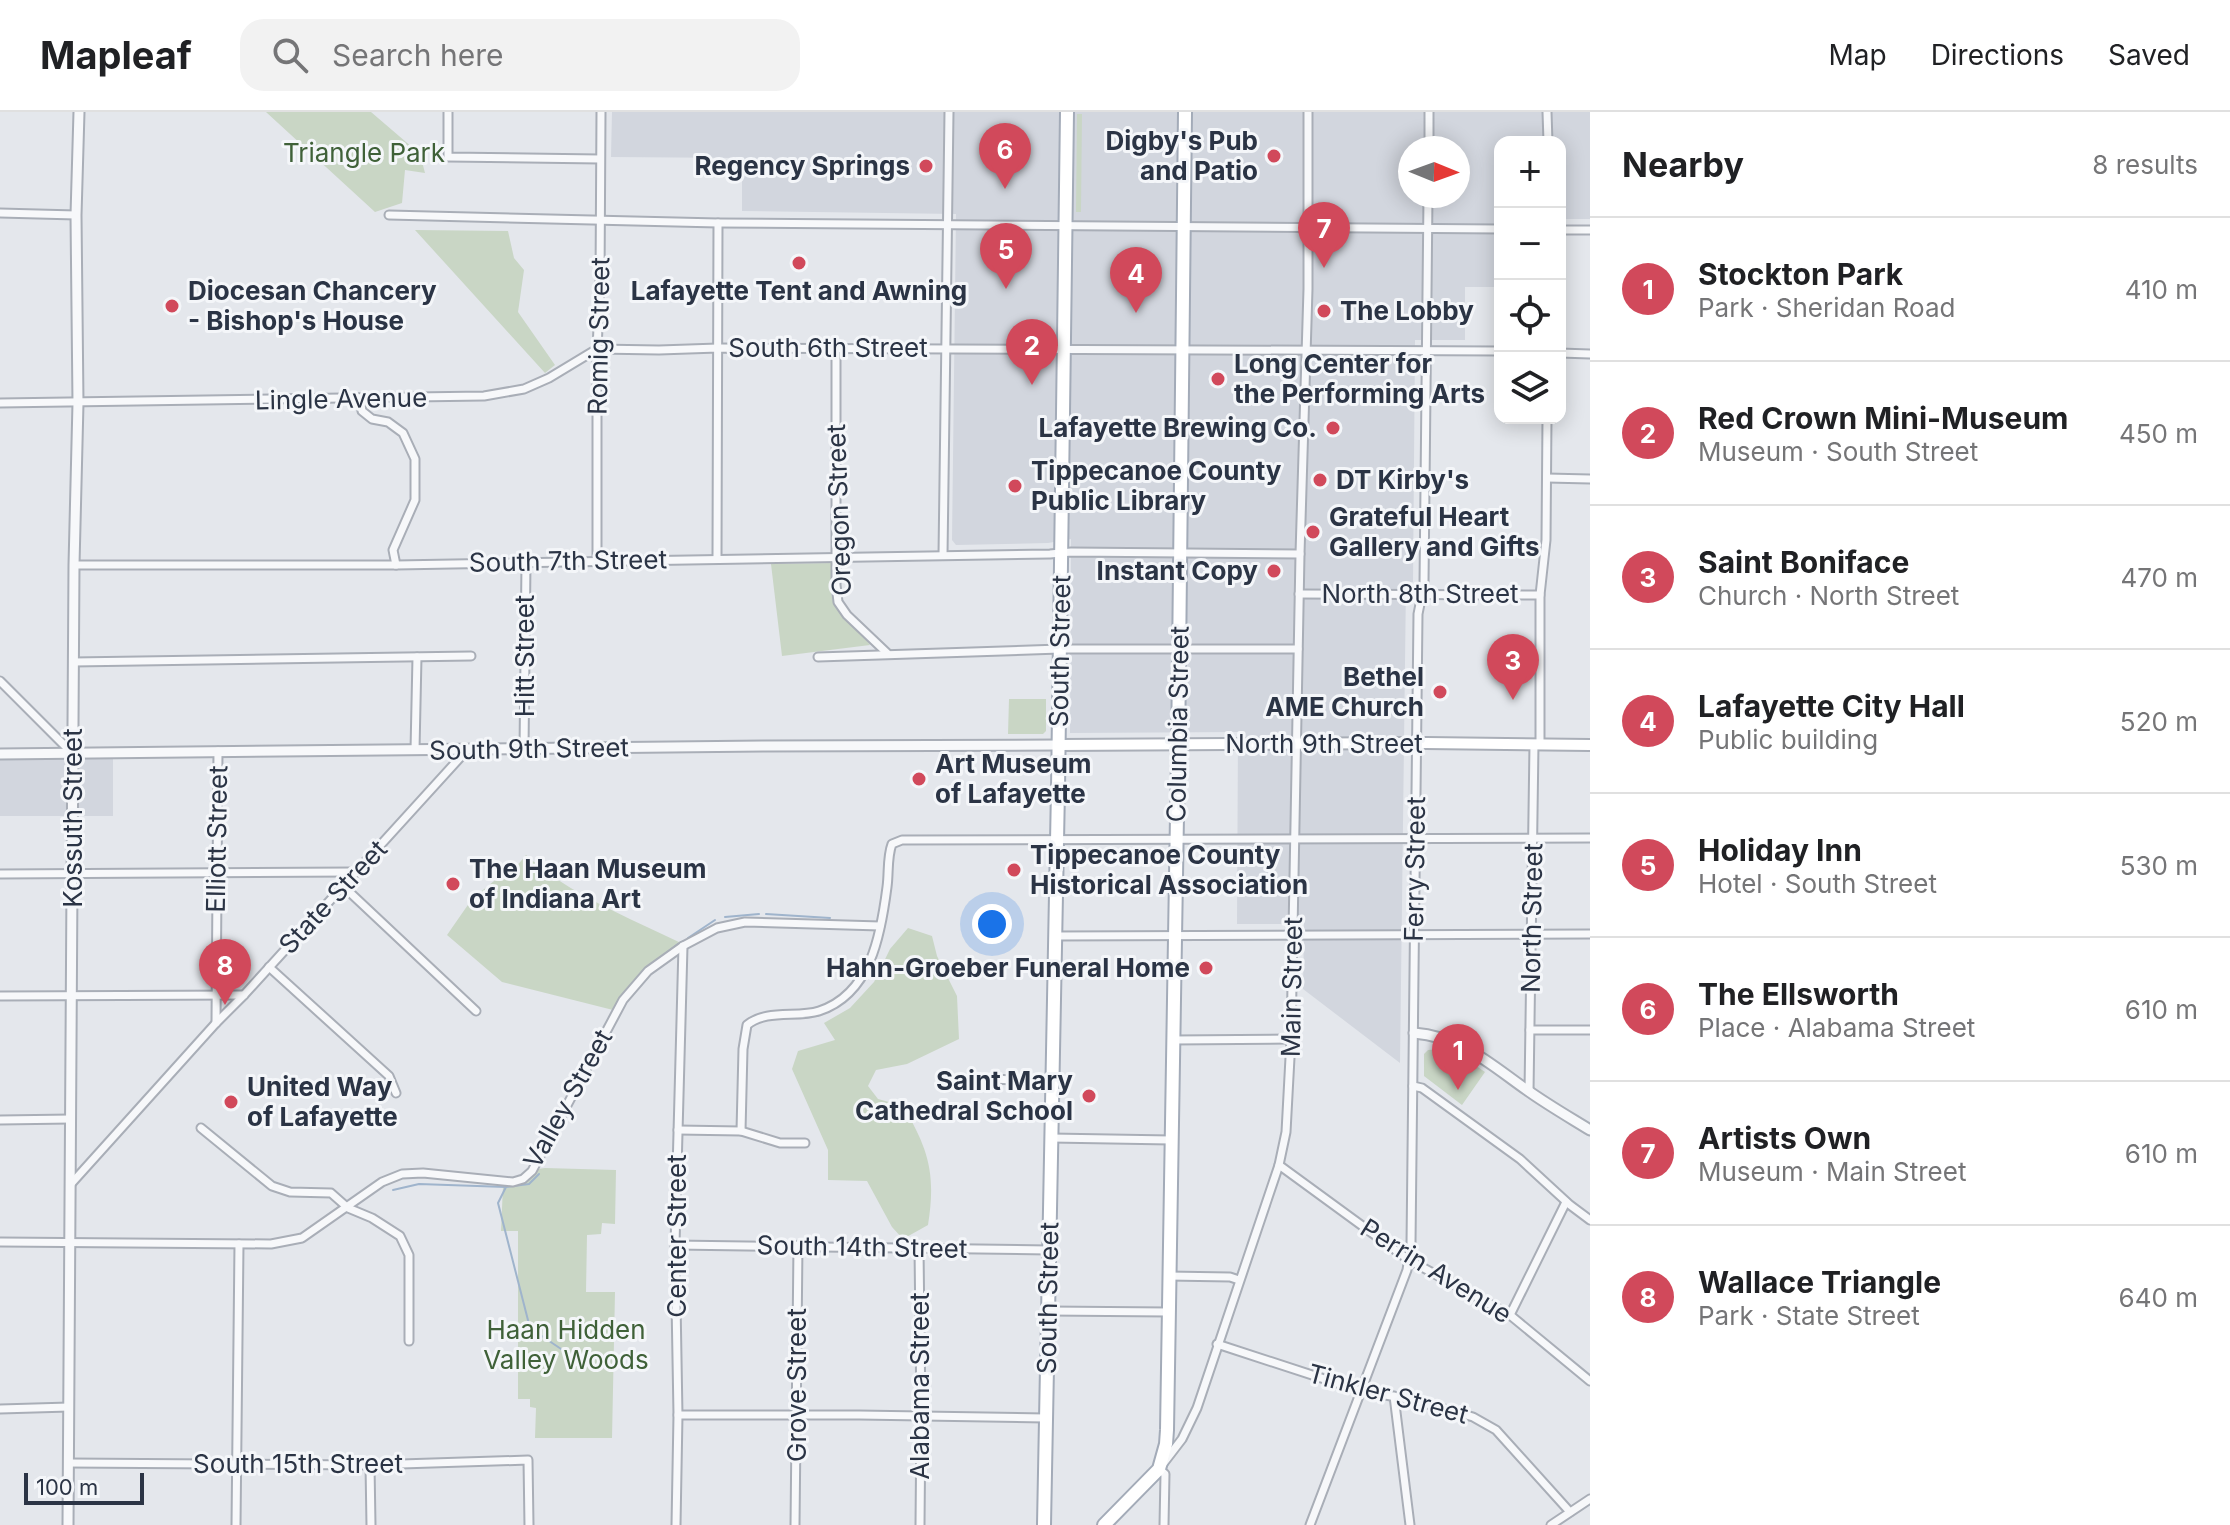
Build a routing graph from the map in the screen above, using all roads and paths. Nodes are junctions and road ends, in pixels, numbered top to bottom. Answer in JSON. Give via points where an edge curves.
{"nodes":[{"id":1,"x":79,"y":112,"type":"edge"},
{"id":2,"x":448,"y":112,"type":"edge"},
{"id":3,"x":601,"y":112,"type":"edge"},
{"id":4,"x":949,"y":112,"type":"edge"},
{"id":5,"x":1067,"y":112,"type":"edge"},
{"id":6,"x":1185,"y":112,"type":"edge"},
{"id":7,"x":1308,"y":112,"type":"edge"},
{"id":8,"x":1429,"y":112,"type":"edge"},
{"id":9,"x":1547,"y":112,"type":"edge"},
{"id":10,"x":1429,"y":136,"type":"edge"},
{"id":11,"x":1548,"y":136,"type":"edge"},
{"id":12,"x":600,"y":159,"type":"junction"},
{"id":13,"x":1428,"y":208,"type":"edge"},
{"id":14,"x":0,"y":213,"type":"edge"},
{"id":15,"x":76,"y":215,"type":"junction"},
{"id":16,"x":389,"y":215,"type":"dead end"},
{"id":17,"x":600,"y":220,"type":"junction"},
{"id":18,"x":718,"y":223,"type":"junction"},
{"id":19,"x":948,"y":225,"type":"junction"},
{"id":20,"x":1066,"y":225,"type":"junction"},
{"id":21,"x":1183,"y":226,"type":"junction"},
{"id":22,"x":1308,"y":226,"type":"junction"},
{"id":23,"x":1428,"y":227,"type":"junction"},
{"id":24,"x":1494,"y":229,"type":"edge"},
{"id":25,"x":1566,"y":230,"type":"edge"},
{"id":26,"x":1590,"y":230,"type":"edge"},
{"id":27,"x":718,"y":348,"type":"junction"},
{"id":28,"x":836,"y":349,"type":"junction"},
{"id":29,"x":946,"y":349,"type":"junction"},
{"id":30,"x":1182,"y":349,"type":"junction"},
{"id":31,"x":595,"y":350,"type":"junction"},
{"id":32,"x":1062,"y":350,"type":"junction"},
{"id":33,"x":1306,"y":350,"type":"junction"},
{"id":34,"x":1427,"y":351,"type":"junction"},
{"id":35,"x":1494,"y":351,"type":"edge"},
{"id":36,"x":1566,"y":353,"type":"edge"},
{"id":37,"x":1590,"y":354,"type":"edge"},
{"id":38,"x":360,"y":399,"type":"junction"},
{"id":39,"x":0,"y":403,"type":"edge"},
{"id":40,"x":78,"y":403,"type":"junction"},
{"id":41,"x":1547,"y":424,"type":"edge"},
{"id":42,"x":1547,"y":478,"type":"junction"},
{"id":43,"x":1590,"y":479,"type":"edge"},
{"id":44,"x":1062,"y":553,"type":"junction"},
{"id":45,"x":1181,"y":553,"type":"junction"},
{"id":46,"x":1300,"y":554,"type":"junction"},
{"id":47,"x":943,"y":555,"type":"junction"},
{"id":48,"x":837,"y":557,"type":"junction"},
{"id":49,"x":717,"y":559,"type":"junction"},
{"id":50,"x":597,"y":560,"type":"junction"},
{"id":51,"x":526,"y":562,"type":"junction"},
{"id":52,"x":74,"y":565,"type":"junction"},
{"id":53,"x":396,"y":565,"type":"junction"},
{"id":54,"x":1299,"y":594,"type":"junction"},
{"id":55,"x":1422,"y":594,"type":"junction"},
{"id":56,"x":1540,"y":595,"type":"junction"},
{"id":57,"x":1179,"y":648,"type":"junction"},
{"id":58,"x":1060,"y":649,"type":"junction"},
{"id":59,"x":1298,"y":649,"type":"junction"},
{"id":60,"x":887,"y":653,"type":"junction"},
{"id":61,"x":471,"y":656,"type":"dead end"},
{"id":62,"x":417,"y":657,"type":"junction"},
{"id":63,"x":818,"y":657,"type":"dead end"},
{"id":64,"x":73,"y":662,"type":"junction"},
{"id":65,"x":0,"y":681,"type":"edge"},
{"id":66,"x":1417,"y":743,"type":"junction"},
{"id":67,"x":1178,"y":744,"type":"junction"},
{"id":68,"x":1296,"y":744,"type":"junction"},
{"id":69,"x":1537,"y":744,"type":"junction"},
{"id":70,"x":1059,"y":745,"type":"junction"},
{"id":71,"x":1590,"y":745,"type":"edge"},
{"id":72,"x":415,"y":750,"type":"junction"},
{"id":73,"x":524,"y":750,"type":"junction"},
{"id":74,"x":218,"y":751,"type":"junction"},
{"id":75,"x":466,"y":751,"type":"junction"},
{"id":76,"x":0,"y":754,"type":"edge"},
{"id":77,"x":73,"y":754,"type":"junction"},
{"id":78,"x":1590,"y":838,"type":"edge"},
{"id":79,"x":1057,"y":839,"type":"junction"},
{"id":80,"x":1295,"y":839,"type":"junction"},
{"id":81,"x":1415,"y":839,"type":"junction"},
{"id":82,"x":1533,"y":839,"type":"junction"},
{"id":83,"x":1176,"y":840,"type":"junction"},
{"id":84,"x":217,"y":872,"type":"junction"},
{"id":85,"x":355,"y":872,"type":"junction"},
{"id":86,"x":0,"y":874,"type":"edge"},
{"id":87,"x":72,"y":874,"type":"junction"},
{"id":88,"x":343,"y":886,"type":"junction"},
{"id":89,"x":880,"y":926,"type":"junction"},
{"id":90,"x":1292,"y":934,"type":"junction"},
{"id":91,"x":1414,"y":934,"type":"junction"},
{"id":92,"x":1532,"y":934,"type":"junction"},
{"id":93,"x":1590,"y":934,"type":"edge"},
{"id":94,"x":1175,"y":935,"type":"junction"},
{"id":95,"x":1055,"y":936,"type":"junction"},
{"id":96,"x":683,"y":946,"type":"junction"},
{"id":97,"x":269,"y":967,"type":"junction"},
{"id":98,"x":71,"y":995,"type":"junction"},
{"id":99,"x":244,"y":995,"type":"junction"},
{"id":100,"x":0,"y":996,"type":"edge"},
{"id":101,"x":216,"y":996,"type":"junction"},
{"id":102,"x":476,"y":1011,"type":"dead end"},
{"id":103,"x":216,"y":1023,"type":"junction"},
{"id":104,"x":1530,"y":1030,"type":"junction"},
{"id":105,"x":1590,"y":1030,"type":"edge"},
{"id":106,"x":1414,"y":1033,"type":"junction"},
{"id":107,"x":1291,"y":1039,"type":"junction"},
{"id":108,"x":1173,"y":1040,"type":"junction"},
{"id":109,"x":973,"y":1078,"type":"dead end"},
{"id":110,"x":1052,"y":1082,"type":"junction"},
{"id":111,"x":1413,"y":1086,"type":"junction"},
{"id":112,"x":1529,"y":1092,"type":"junction"},
{"id":113,"x":396,"y":1093,"type":"dead end"},
{"id":114,"x":71,"y":1119,"type":"junction"},
{"id":115,"x":0,"y":1120,"type":"edge"},
{"id":116,"x":1587,"y":1127,"type":"edge"},
{"id":117,"x":201,"y":1128,"type":"dead end"},
{"id":118,"x":678,"y":1130,"type":"junction"},
{"id":119,"x":741,"y":1131,"type":"junction"},
{"id":120,"x":1051,"y":1138,"type":"junction"},
{"id":121,"x":1171,"y":1140,"type":"junction"},
{"id":122,"x":805,"y":1143,"type":"dead end"},
{"id":123,"x":1279,"y":1165,"type":"junction"},
{"id":124,"x":70,"y":1185,"type":"junction"},
{"id":125,"x":1566,"y":1202,"type":"junction"},
{"id":126,"x":348,"y":1208,"type":"junction"},
{"id":127,"x":1590,"y":1220,"type":"edge"},
{"id":128,"x":70,"y":1241,"type":"junction"},
{"id":129,"x":0,"y":1242,"type":"edge"},
{"id":130,"x":239,"y":1244,"type":"junction"},
{"id":131,"x":675,"y":1245,"type":"junction"},
{"id":132,"x":798,"y":1245,"type":"junction"},
{"id":133,"x":919,"y":1248,"type":"junction"},
{"id":134,"x":1049,"y":1250,"type":"junction"},
{"id":135,"x":1409,"y":1260,"type":"junction"},
{"id":136,"x":1168,"y":1276,"type":"junction"},
{"id":137,"x":1239,"y":1280,"type":"junction"},
{"id":138,"x":1048,"y":1311,"type":"junction"},
{"id":139,"x":1168,"y":1312,"type":"junction"},
{"id":140,"x":1510,"y":1315,"type":"junction"},
{"id":141,"x":409,"y":1341,"type":"dead end"},
{"id":142,"x":1217,"y":1344,"type":"junction"},
{"id":143,"x":1590,"y":1381,"type":"edge"},
{"id":144,"x":1361,"y":1391,"type":"junction"},
{"id":145,"x":1394,"y":1396,"type":"junction"},
{"id":146,"x":69,"y":1407,"type":"junction"},
{"id":147,"x":0,"y":1409,"type":"edge"},
{"id":148,"x":678,"y":1415,"type":"junction"},
{"id":149,"x":798,"y":1415,"type":"junction"},
{"id":150,"x":921,"y":1416,"type":"junction"},
{"id":151,"x":1045,"y":1418,"type":"junction"},
{"id":152,"x":1188,"y":1426,"type":"junction"},
{"id":153,"x":1167,"y":1430,"type":"junction"},
{"id":154,"x":68,"y":1463,"type":"junction"},
{"id":155,"x":236,"y":1464,"type":"junction"},
{"id":156,"x":370,"y":1465,"type":"junction"},
{"id":157,"x":1159,"y":1469,"type":"junction"},
{"id":158,"x":1590,"y":1499,"type":"edge"},
{"id":159,"x":1570,"y":1512,"type":"junction"},
{"id":160,"x":68,"y":1525,"type":"edge"},
{"id":161,"x":236,"y":1525,"type":"edge"},
{"id":162,"x":371,"y":1525,"type":"edge"},
{"id":163,"x":529,"y":1525,"type":"edge"},
{"id":164,"x":676,"y":1525,"type":"edge"},
{"id":165,"x":795,"y":1525,"type":"edge"},
{"id":166,"x":920,"y":1525,"type":"edge"},
{"id":167,"x":1044,"y":1525,"type":"edge"},
{"id":168,"x":1105,"y":1525,"type":"edge"},
{"id":169,"x":1164,"y":1525,"type":"edge"},
{"id":170,"x":1310,"y":1525,"type":"edge"},
{"id":171,"x":1410,"y":1525,"type":"edge"},
{"id":172,"x":1551,"y":1525,"type":"edge"}],
"edges":[{"from":1,"to":15,"type":"street","name":"Kossuth Street"},
{"from":2,"to":12,"type":"street","via":[[448,157]]},
{"from":3,"to":12,"type":"street","name":"Romig Street"},
{"from":4,"to":19,"type":"street"},
{"from":5,"to":20,"type":"main road","name":"South Street"},
{"from":6,"to":21,"type":"main road","name":"Columbia Street"},
{"from":7,"to":22,"type":"street","name":"Main Street"},
{"from":8,"to":10,"type":"street"},
{"from":9,"to":11,"type":"street"},
{"from":12,"to":17,"type":"street","name":"Romig Street"},
{"from":13,"to":23,"type":"street","name":"Ferry Street"},
{"from":14,"to":15,"type":"street"},
{"from":15,"to":40,"type":"street","name":"Kossuth Street"},
{"from":16,"to":17,"type":"street"},
{"from":17,"to":18,"type":"street"},
{"from":17,"to":31,"type":"street","name":"Romig Street"},
{"from":18,"to":19,"type":"street"},
{"from":18,"to":27,"type":"street"},
{"from":19,"to":20,"type":"street"},
{"from":19,"to":29,"type":"street"},
{"from":20,"to":21,"type":"street"},
{"from":20,"to":32,"type":"main road","name":"South Street"},
{"from":21,"to":22,"type":"street"},
{"from":21,"to":30,"type":"main road","name":"Columbia Street"},
{"from":22,"to":23,"type":"street"},
{"from":22,"to":33,"type":"street","name":"Main Street"},
{"from":23,"to":24,"type":"street"},
{"from":23,"to":34,"type":"street","name":"Ferry Street"},
{"from":25,"to":26,"type":"street"},
{"from":27,"to":28,"type":"street","name":"South 6th Street"},
{"from":27,"to":31,"type":"street","name":"South 6th Street"},
{"from":27,"to":49,"type":"street"},
{"from":28,"to":29,"type":"street","name":"South 6th Street"},
{"from":28,"to":48,"type":"street","name":"Oregon Street"},
{"from":29,"to":32,"type":"street","name":"South 6th Street"},
{"from":29,"to":47,"type":"street"},
{"from":30,"to":32,"type":"street","name":"South 6th Street"},
{"from":30,"to":33,"type":"street","name":"South 6th Street"},
{"from":30,"to":45,"type":"main road","name":"Columbia Street"},
{"from":31,"to":38,"type":"street","name":"Lingle Avenue","via":[[524,389],[484,396]]},
{"from":31,"to":50,"type":"street","name":"Romig Street"},
{"from":32,"to":44,"type":"main road","name":"South Street"},
{"from":33,"to":34,"type":"street","name":"South 6th Street"},
{"from":33,"to":46,"type":"street","name":"Main Street"},
{"from":34,"to":35,"type":"street","name":"South 6th Street"},
{"from":34,"to":55,"type":"street","name":"Ferry Street"},
{"from":36,"to":37,"type":"street"},
{"from":38,"to":40,"type":"street","name":"Lingle Avenue"},
{"from":38,"to":53,"type":"street","via":[[362,411],[372,419],[403,433],[415,459],[415,500],[393,550]]},
{"from":39,"to":40,"type":"street","name":"Lingle Avenue"},
{"from":40,"to":52,"type":"street","name":"Kossuth Street"},
{"from":41,"to":42,"type":"street","name":"North Street"},
{"from":42,"to":43,"type":"street"},
{"from":42,"to":56,"type":"street","name":"North Street"},
{"from":44,"to":45,"type":"street","name":"South 7th Street"},
{"from":44,"to":47,"type":"street","name":"South 7th Street"},
{"from":44,"to":58,"type":"main road","name":"South Street"},
{"from":45,"to":46,"type":"street","name":"South 7th Street"},
{"from":45,"to":57,"type":"main road","name":"Columbia Street"},
{"from":46,"to":54,"type":"street","name":"Main Street"},
{"from":47,"to":48,"type":"street","name":"South 7th Street"},
{"from":48,"to":49,"type":"street","name":"South 7th Street"},
{"from":48,"to":60,"type":"street","name":"Oregon Street","via":[[838,602]]},
{"from":49,"to":50,"type":"street","name":"South 7th Street"},
{"from":50,"to":51,"type":"street","name":"South 7th Street"},
{"from":51,"to":53,"type":"street","name":"South 7th Street"},
{"from":51,"to":73,"type":"street","name":"Hitt Street"},
{"from":52,"to":53,"type":"street","name":"South 7th Street"},
{"from":52,"to":64,"type":"street","name":"Kossuth Street"},
{"from":54,"to":55,"type":"street","name":"North 8th Street"},
{"from":54,"to":59,"type":"street","name":"Main Street"},
{"from":55,"to":56,"type":"street","name":"North 8th Street"},
{"from":55,"to":66,"type":"street","name":"Ferry Street"},
{"from":56,"to":69,"type":"street","name":"North Street"},
{"from":57,"to":58,"type":"street"},
{"from":57,"to":59,"type":"street"},
{"from":57,"to":67,"type":"main road","name":"Columbia Street"},
{"from":58,"to":60,"type":"street"},
{"from":58,"to":70,"type":"main road","name":"South Street"},
{"from":59,"to":68,"type":"street","name":"Main Street"},
{"from":60,"to":63,"type":"street"},
{"from":61,"to":62,"type":"street"},
{"from":62,"to":64,"type":"street"},
{"from":62,"to":72,"type":"street"},
{"from":64,"to":77,"type":"street","name":"Kossuth Street"},
{"from":65,"to":77,"type":"street"},
{"from":66,"to":68,"type":"main road","name":"North 9th Street"},
{"from":66,"to":69,"type":"main road","name":"North 9th Street"},
{"from":66,"to":81,"type":"street","name":"Ferry Street"},
{"from":67,"to":68,"type":"main road","name":"North 9th Street"},
{"from":67,"to":70,"type":"main road","name":"North 9th Street"},
{"from":67,"to":83,"type":"main road","name":"Columbia Street"},
{"from":68,"to":80,"type":"street","name":"Main Street"},
{"from":69,"to":71,"type":"main road","name":"North 9th Street"},
{"from":69,"to":82,"type":"street","name":"North Street"},
{"from":70,"to":73,"type":"street","name":"South 9th Street"},
{"from":70,"to":79,"type":"main road","name":"South Street"},
{"from":72,"to":74,"type":"street","name":"South 9th Street"},
{"from":72,"to":75,"type":"street","name":"South 9th Street"},
{"from":73,"to":75,"type":"street","name":"South 9th Street"},
{"from":74,"to":77,"type":"street","name":"South 9th Street"},
{"from":74,"to":84,"type":"street","name":"Elliott Street"},
{"from":75,"to":85,"type":"street","name":"State Street"},
{"from":76,"to":77,"type":"street","name":"South 9th Street"},
{"from":77,"to":87,"type":"street","name":"Kossuth Street"},
{"from":78,"to":82,"type":"street"},
{"from":79,"to":83,"type":"street"},
{"from":79,"to":89,"type":"street","via":[[892,844]]},
{"from":79,"to":95,"type":"main road","name":"South Street"},
{"from":80,"to":81,"type":"street"},
{"from":80,"to":83,"type":"street"},
{"from":80,"to":90,"type":"street","name":"Main Street"},
{"from":81,"to":82,"type":"street"},
{"from":81,"to":91,"type":"street","name":"Ferry Street"},
{"from":82,"to":92,"type":"street","name":"North Street"},
{"from":83,"to":94,"type":"main road","name":"Columbia Street"},
{"from":84,"to":85,"type":"street"},
{"from":84,"to":87,"type":"street"},
{"from":84,"to":101,"type":"street","name":"Elliott Street"},
{"from":85,"to":88,"type":"street","name":"State Street"},
{"from":86,"to":87,"type":"street"},
{"from":87,"to":98,"type":"street","name":"Kossuth Street"},
{"from":88,"to":97,"type":"street","name":"State Street"},
{"from":88,"to":102,"type":"street"},
{"from":89,"to":96,"type":"street","name":"Valley Street","via":[[745,922],[717,928]]},
{"from":89,"to":119,"type":"street","via":[[872,958],[842,999],[821,1010],[761,1017],[747,1025]]},
{"from":90,"to":91,"type":"street"},
{"from":90,"to":94,"type":"street"},
{"from":90,"to":107,"type":"street","name":"Main Street"},
{"from":91,"to":92,"type":"street"},
{"from":91,"to":106,"type":"street","name":"Ferry Street"},
{"from":92,"to":93,"type":"street"},
{"from":92,"to":104,"type":"street","name":"North Street"},
{"from":94,"to":95,"type":"street"},
{"from":94,"to":108,"type":"main road","name":"Columbia Street"},
{"from":95,"to":110,"type":"main road","name":"South Street"},
{"from":96,"to":118,"type":"street","name":"Center Street"},
{"from":96,"to":126,"type":"street","name":"Valley Street","via":[[648,971],[623,1000],[523,1179],[402,1174]]},
{"from":97,"to":99,"type":"street","name":"State Street"},
{"from":97,"to":113,"type":"street","via":[[389,1076]]},
{"from":98,"to":100,"type":"street"},
{"from":98,"to":101,"type":"street"},
{"from":98,"to":114,"type":"street","name":"Kossuth Street"},
{"from":99,"to":101,"type":"street"},
{"from":99,"to":103,"type":"street","name":"State Street"},
{"from":101,"to":103,"type":"street","name":"Elliott Street"},
{"from":103,"to":124,"type":"street","name":"State Street"},
{"from":104,"to":105,"type":"street"},
{"from":104,"to":112,"type":"street","name":"North Street"},
{"from":106,"to":111,"type":"street","name":"Ferry Street"},
{"from":106,"to":112,"type":"street","via":[[1471,1049]]},
{"from":107,"to":108,"type":"street"},
{"from":107,"to":123,"type":"street","name":"Main Street"},
{"from":108,"to":121,"type":"main road","name":"Columbia Street"},
{"from":109,"to":110,"type":"street"},
{"from":110,"to":120,"type":"main road","name":"South Street"},
{"from":111,"to":125,"type":"street","via":[[1520,1159]]},
{"from":111,"to":135,"type":"street","name":"Ferry Street"},
{"from":112,"to":116,"type":"street"},
{"from":114,"to":115,"type":"street"},
{"from":114,"to":124,"type":"street","name":"Kossuth Street"},
{"from":117,"to":126,"type":"street","via":[[272,1186],[331,1193]]},
{"from":118,"to":119,"type":"street"},
{"from":118,"to":131,"type":"street","name":"Center Street"},
{"from":119,"to":122,"type":"street","via":[[780,1143]]},
{"from":120,"to":121,"type":"street"},
{"from":120,"to":134,"type":"main road","name":"South Street"},
{"from":121,"to":136,"type":"main road","name":"Columbia Street"},
{"from":123,"to":135,"type":"street","name":"Perrin Avenue"},
{"from":123,"to":137,"type":"street","name":"Main Street"},
{"from":124,"to":128,"type":"street","name":"Kossuth Street"},
{"from":125,"to":127,"type":"street"},
{"from":125,"to":140,"type":"street"},
{"from":126,"to":130,"type":"street","name":"Valley Street","via":[[302,1238]]},
{"from":126,"to":141,"type":"street","via":[[400,1236],[409,1255]]},
{"from":128,"to":129,"type":"street"},
{"from":128,"to":130,"type":"street"},
{"from":128,"to":146,"type":"street","name":"Kossuth Street"},
{"from":130,"to":155,"type":"street"},
{"from":131,"to":132,"type":"street","name":"South 14th Street"},
{"from":131,"to":148,"type":"street","name":"Center Street"},
{"from":132,"to":133,"type":"street","name":"South 14th Street"},
{"from":132,"to":149,"type":"street","name":"Grove Street"},
{"from":133,"to":134,"type":"street","name":"South 14th Street"},
{"from":133,"to":150,"type":"street","name":"Alabama Street"},
{"from":134,"to":138,"type":"main road","name":"South Street"},
{"from":135,"to":140,"type":"street","name":"Perrin Avenue"},
{"from":135,"to":144,"type":"street","name":"Ferry Street"},
{"from":136,"to":137,"type":"street"},
{"from":136,"to":139,"type":"main road","name":"Columbia Street"},
{"from":137,"to":142,"type":"street","name":"Main Street"},
{"from":138,"to":139,"type":"street"},
{"from":138,"to":151,"type":"main road","name":"South Street"},
{"from":139,"to":153,"type":"main road","name":"Columbia Street"},
{"from":140,"to":143,"type":"street","name":"Perrin Avenue"},
{"from":142,"to":144,"type":"street","name":"Tinkler Street"},
{"from":142,"to":152,"type":"street","name":"Main Street"},
{"from":144,"to":145,"type":"street","name":"Tinkler Street"},
{"from":144,"to":170,"type":"street","name":"Ferry Street"},
{"from":145,"to":159,"type":"street","name":"Tinkler Street","via":[[1485,1422]]},
{"from":145,"to":171,"type":"street"},
{"from":146,"to":147,"type":"street"},
{"from":146,"to":154,"type":"street","name":"Kossuth Street"},
{"from":148,"to":149,"type":"street"},
{"from":148,"to":164,"type":"street","name":"Center Street"},
{"from":149,"to":150,"type":"street"},
{"from":149,"to":165,"type":"street","name":"Grove Street"},
{"from":150,"to":151,"type":"street"},
{"from":150,"to":166,"type":"street","name":"Alabama Street"},
{"from":151,"to":167,"type":"main road","name":"South Street"},
{"from":152,"to":153,"type":"street","via":[[1177,1433]]},
{"from":152,"to":157,"type":"street","name":"Main Street"},
{"from":153,"to":157,"type":"main road","name":"Columbia Street"},
{"from":154,"to":155,"type":"street","name":"South 15th Street"},
{"from":154,"to":160,"type":"street","name":"Kossuth Street"},
{"from":155,"to":156,"type":"street","name":"South 15th Street"},
{"from":155,"to":161,"type":"street"},
{"from":156,"to":162,"type":"street"},
{"from":156,"to":163,"type":"street","name":"South 15th Street","via":[[528,1460]]},
{"from":157,"to":168,"type":"main road","name":"Main Street"},
{"from":157,"to":169,"type":"street","name":"Columbia Street","via":[[1165,1474]]},
{"from":158,"to":159,"type":"street"},
{"from":159,"to":172,"type":"street"}]}
